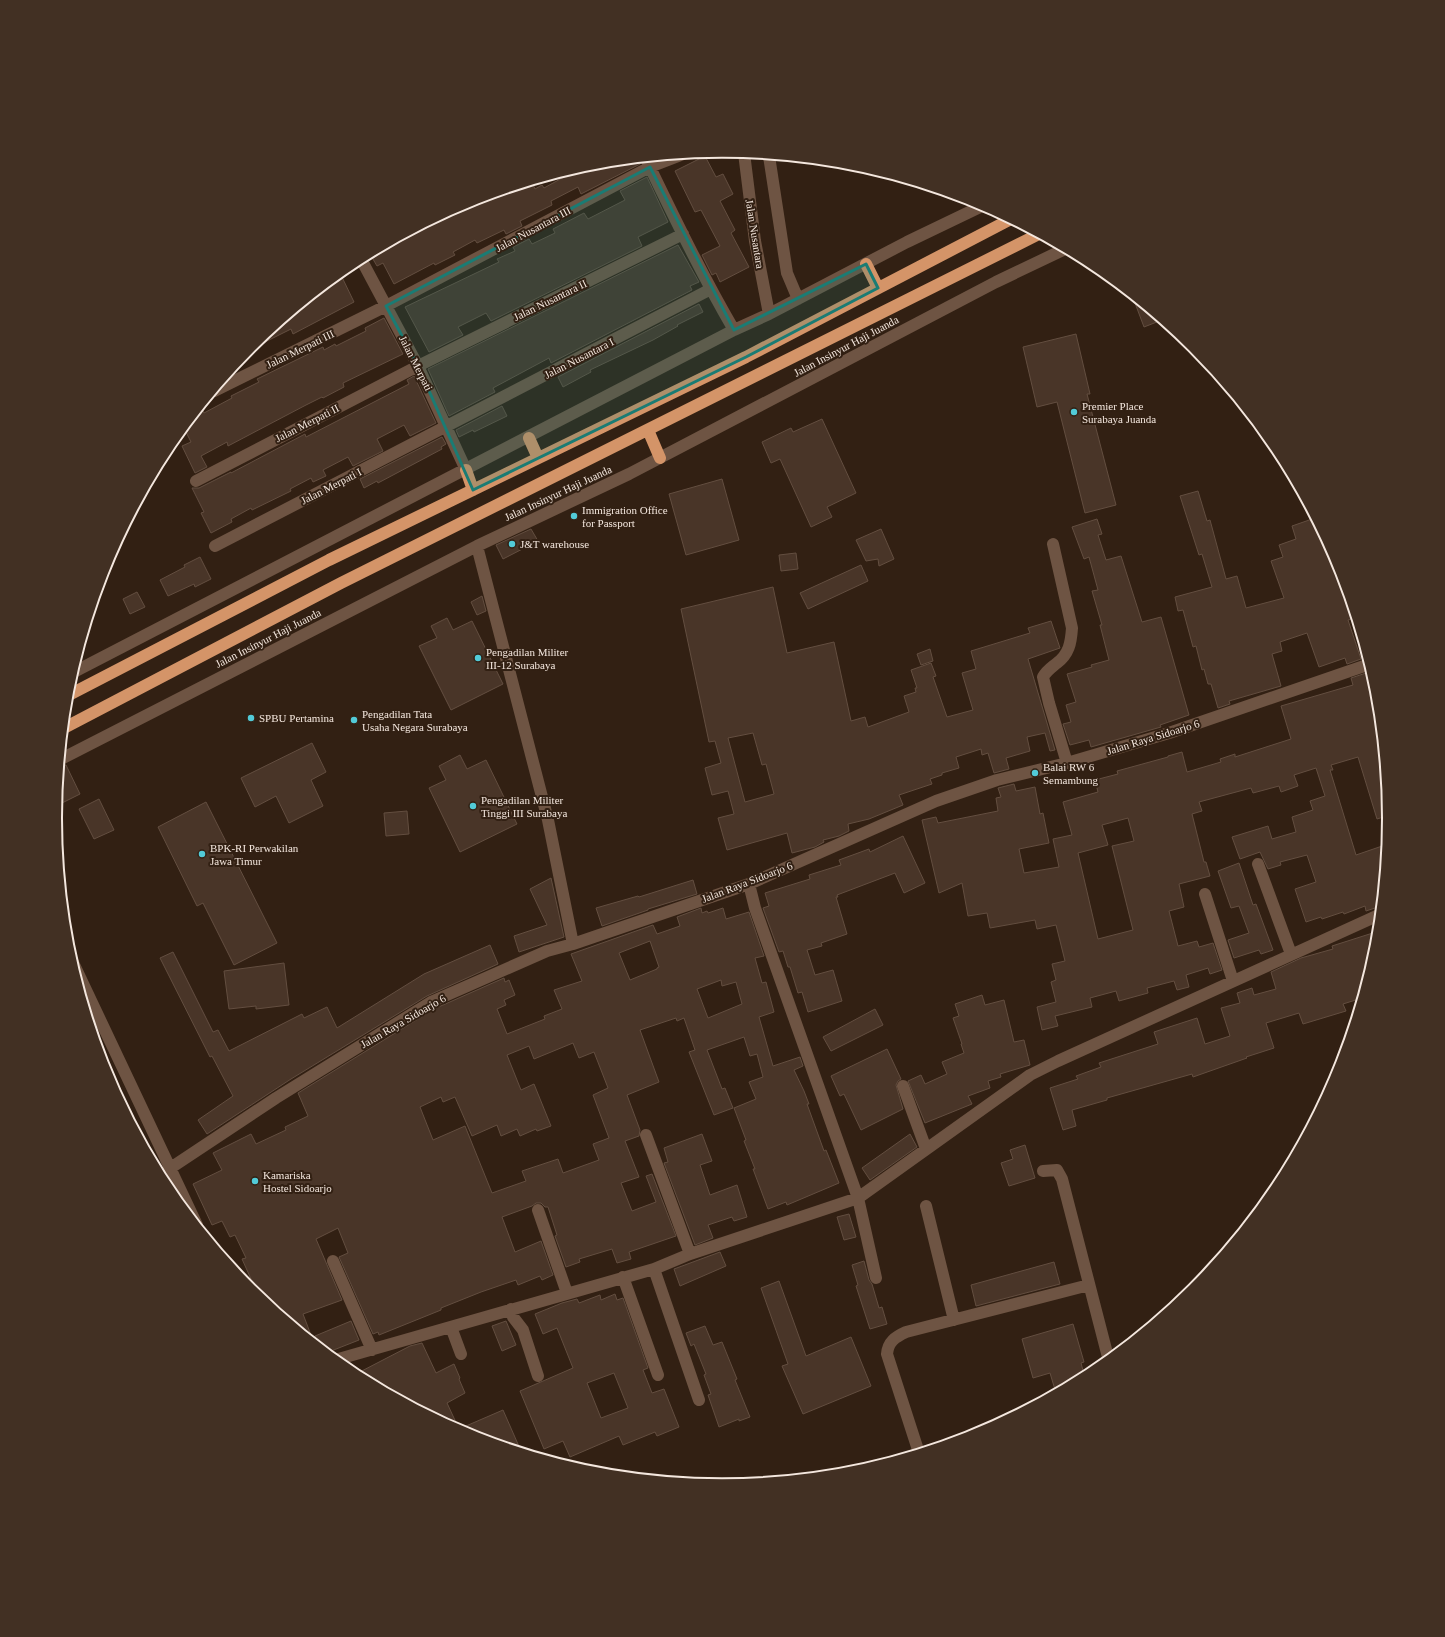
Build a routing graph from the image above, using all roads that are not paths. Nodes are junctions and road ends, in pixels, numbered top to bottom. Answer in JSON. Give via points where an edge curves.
{"nodes":[{"id":1,"x":745,"y":159,"type":"edge"},
{"id":2,"x":770,"y":159,"type":"edge"},
{"id":3,"x":648,"y":163,"type":"edge"},
{"id":4,"x":976,"y":209,"type":"edge"},
{"id":5,"x":1001,"y":220,"type":"edge"},
{"id":6,"x":683,"y":234,"type":"junction"},
{"id":7,"x":1034,"y":236,"type":"edge"},
{"id":8,"x":1061,"y":251,"type":"edge"},
{"id":9,"x":364,"y":264,"type":"edge"},
{"id":10,"x":866,"y":264,"type":"junction"},
{"id":11,"x":878,"y":288,"type":"junction"},
{"id":12,"x":712,"y":289,"type":"junction"},
{"id":13,"x":798,"y":299,"type":"junction"},
{"id":14,"x":386,"y":306,"type":"junction"},
{"id":15,"x":769,"y":314,"type":"junction"},
{"id":16,"x":734,"y":330,"type":"junction"},
{"id":17,"x":746,"y":357,"type":"junction"},
{"id":18,"x":418,"y":366,"type":"junction"},
{"id":19,"x":756,"y":376,"type":"junction"},
{"id":20,"x":223,"y":387,"type":"edge"},
{"id":21,"x":446,"y":427,"type":"junction"},
{"id":22,"x":648,"y":430,"type":"junction"},
{"id":23,"x":529,"y":438,"type":"junction"},
{"id":24,"x":538,"y":458,"type":"junction"},
{"id":25,"x":660,"y":458,"type":"junction"},
{"id":26,"x":466,"y":470,"type":"junction"},
{"id":27,"x":196,"y":481,"type":"dead end"},
{"id":28,"x":473,"y":490,"type":"junction"},
{"id":29,"x":1053,"y":544,"type":"dead end"},
{"id":30,"x":215,"y":546,"type":"dead end"},
{"id":31,"x":478,"y":546,"type":"junction"},
{"id":32,"x":1364,"y":666,"type":"edge"},
{"id":33,"x":80,"y":669,"type":"edge"},
{"id":34,"x":75,"y":692,"type":"edge"},
{"id":35,"x":69,"y":725,"type":"edge"},
{"id":36,"x":65,"y":757,"type":"edge"},
{"id":37,"x":1067,"y":763,"type":"junction"},
{"id":38,"x":1258,"y":864,"type":"dead end"},
{"id":39,"x":749,"y":884,"type":"junction"},
{"id":40,"x":1205,"y":894,"type":"dead end"},
{"id":41,"x":1375,"y":917,"type":"edge"},
{"id":42,"x":573,"y":944,"type":"junction"},
{"id":43,"x":1291,"y":954,"type":"junction"},
{"id":44,"x":1233,"y":981,"type":"junction"},
{"id":45,"x":84,"y":986,"type":"edge"},
{"id":46,"x":903,"y":1086,"type":"dead end"},
{"id":47,"x":646,"y":1135,"type":"dead end"},
{"id":48,"x":926,"y":1149,"type":"junction"},
{"id":49,"x":171,"y":1169,"type":"junction"},
{"id":50,"x":1043,"y":1170,"type":"dead end"},
{"id":51,"x":165,"y":1172,"type":"edge"},
{"id":52,"x":858,"y":1198,"type":"junction"},
{"id":53,"x":926,"y":1206,"type":"dead end"},
{"id":54,"x":189,"y":1209,"type":"edge"},
{"id":55,"x":538,"y":1210,"type":"dead end"},
{"id":56,"x":690,"y":1254,"type":"junction"},
{"id":57,"x":332,"y":1261,"type":"dead end"},
{"id":58,"x":654,"y":1269,"type":"junction"},
{"id":59,"x":623,"y":1277,"type":"junction"},
{"id":60,"x":876,"y":1278,"type":"dead end"},
{"id":61,"x":1090,"y":1285,"type":"junction"},
{"id":62,"x":567,"y":1293,"type":"junction"},
{"id":63,"x":511,"y":1309,"type":"junction"},
{"id":64,"x":954,"y":1320,"type":"junction"},
{"id":65,"x":451,"y":1327,"type":"junction"},
{"id":66,"x":372,"y":1350,"type":"junction"},
{"id":67,"x":462,"y":1354,"type":"dead end"},
{"id":68,"x":1108,"y":1355,"type":"edge"},
{"id":69,"x":342,"y":1358,"type":"edge"},
{"id":70,"x":538,"y":1376,"type":"dead end"},
{"id":71,"x":658,"y":1376,"type":"dead end"},
{"id":72,"x":699,"y":1400,"type":"dead end"},
{"id":73,"x":918,"y":1449,"type":"edge"}],
"edges":[{"from":1,"to":15,"type":"street","name":"Jalan Nusantara","via":[[755,241]]},
{"from":2,"to":13,"type":"street","via":[[787,273]]},
{"from":3,"to":6,"type":"street"},
{"from":3,"to":14,"type":"street","name":"Jalan Nusantara III"},
{"from":4,"to":10,"type":"street"},
{"from":5,"to":11,"type":"highway"},
{"from":6,"to":12,"type":"street"},
{"from":6,"to":18,"type":"street","name":"Jalan Nusantara II"},
{"from":7,"to":19,"type":"highway","name":"Jalan Insinyur Haji Juanda"},
{"from":8,"to":25,"type":"street","name":"Jalan Insinyur Haji Juanda","via":[[996,282]]},
{"from":9,"to":14,"type":"street","name":"Jalan Merpati"},
{"from":10,"to":11,"type":"highway"},
{"from":10,"to":13,"type":"street"},
{"from":11,"to":17,"type":"highway"},
{"from":12,"to":16,"type":"street"},
{"from":12,"to":21,"type":"street","name":"Jalan Nusantara I"},
{"from":13,"to":15,"type":"street"},
{"from":14,"to":18,"type":"street","name":"Jalan Merpati"},
{"from":14,"to":20,"type":"street","name":"Jalan Merpati III"},
{"from":15,"to":16,"type":"street"},
{"from":16,"to":23,"type":"street"},
{"from":17,"to":19,"type":"highway"},
{"from":17,"to":24,"type":"highway"},
{"from":18,"to":21,"type":"street","name":"Jalan Merpati"},
{"from":18,"to":27,"type":"street","name":"Jalan Merpati II"},
{"from":19,"to":22,"type":"highway","name":"Jalan Insinyur Haji Juanda"},
{"from":21,"to":26,"type":"street","name":"Jalan Merpati"},
{"from":21,"to":30,"type":"street","name":"Jalan Merpati I"},
{"from":22,"to":25,"type":"highway"},
{"from":22,"to":35,"type":"highway","name":"Jalan Insinyur Haji Juanda","via":[[341,583]]},
{"from":23,"to":24,"type":"highway"},
{"from":23,"to":26,"type":"street"},
{"from":24,"to":28,"type":"highway"},
{"from":25,"to":31,"type":"street","name":"Jalan Insinyur Haji Juanda"},
{"from":26,"to":28,"type":"highway"},
{"from":26,"to":33,"type":"street"},
{"from":28,"to":34,"type":"highway","via":[[328,560]]},
{"from":29,"to":37,"type":"street","via":[[1072,628],[1072,642],[1066,656],[1047,670],[1043,677]]},
{"from":31,"to":36,"type":"street","name":"Jalan Insinyur Haji Juanda"},
{"from":31,"to":42,"type":"street","via":[[548,820]]},
{"from":32,"to":37,"type":"street","name":"Jalan Raya Sidoarjo 6","via":[[1169,733]]},
{"from":37,"to":39,"type":"street","name":"Jalan Raya Sidoarjo 6","via":[[997,780],[936,801]]},
{"from":38,"to":43,"type":"street"},
{"from":39,"to":42,"type":"street","name":"Jalan Raya Sidoarjo 6"},
{"from":39,"to":52,"type":"street","via":[[754,908]]},
{"from":40,"to":44,"type":"street"},
{"from":41,"to":43,"type":"street"},
{"from":42,"to":49,"type":"street","name":"Jalan Raya Sidoarjo 6","via":[[547,951],[431,1002],[276,1098]]},
{"from":43,"to":44,"type":"street"},
{"from":44,"to":48,"type":"street","via":[[1030,1075]]},
{"from":45,"to":49,"type":"street"},
{"from":46,"to":48,"type":"street"},
{"from":47,"to":56,"type":"street"},
{"from":48,"to":52,"type":"street"},
{"from":49,"to":51,"type":"street","name":"Jalan Raya Sidoarjo 6"},
{"from":49,"to":54,"type":"street"},
{"from":50,"to":61,"type":"street","via":[[1057,1170],[1062,1179]]},
{"from":52,"to":56,"type":"street"},
{"from":52,"to":60,"type":"street"},
{"from":53,"to":64,"type":"street"},
{"from":55,"to":62,"type":"street"},
{"from":56,"to":58,"type":"street"},
{"from":57,"to":66,"type":"street"},
{"from":58,"to":59,"type":"street"},
{"from":58,"to":72,"type":"street"},
{"from":59,"to":62,"type":"street"},
{"from":59,"to":71,"type":"street"},
{"from":61,"to":64,"type":"street"},
{"from":61,"to":68,"type":"street"},
{"from":62,"to":63,"type":"street"},
{"from":63,"to":65,"type":"street"},
{"from":63,"to":70,"type":"street","via":[[523,1330]]},
{"from":64,"to":73,"type":"street","via":[[906,1332],[894,1337],[887,1347],[887,1354]]},
{"from":65,"to":66,"type":"street"},
{"from":65,"to":67,"type":"street"},
{"from":66,"to":69,"type":"street"}]}
